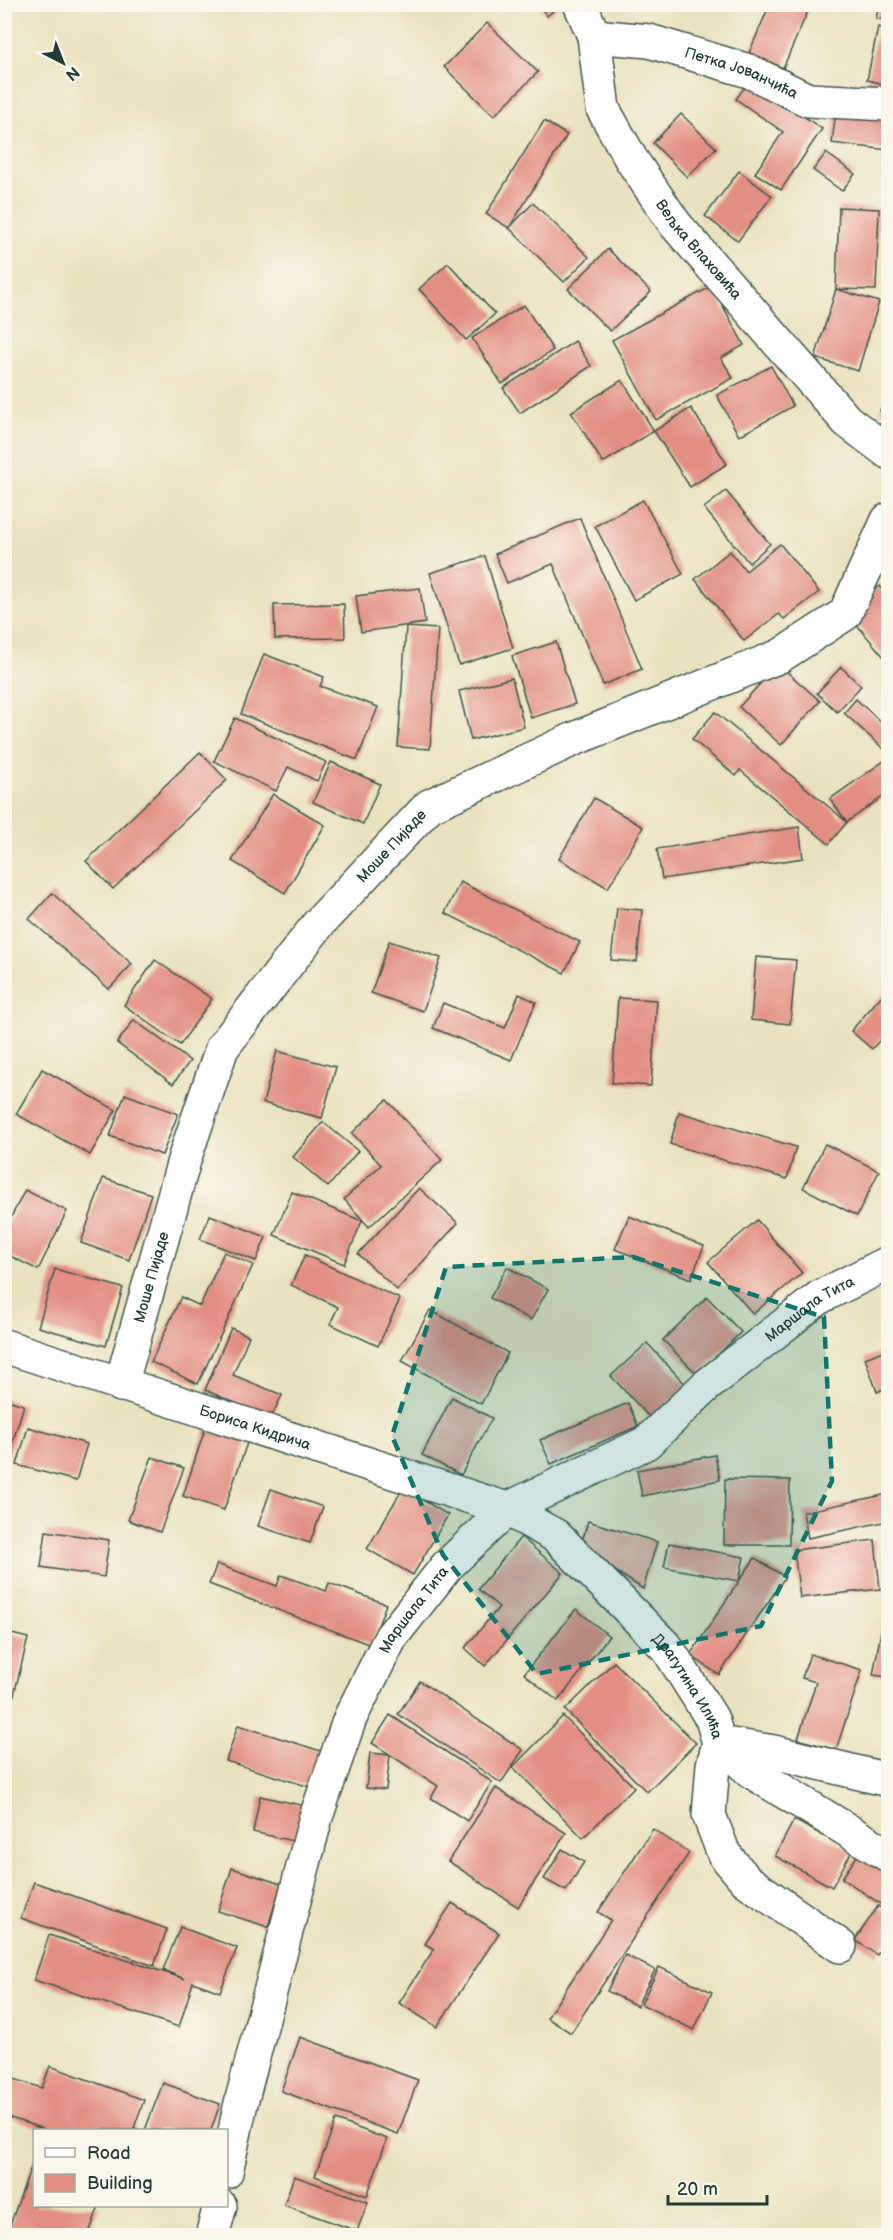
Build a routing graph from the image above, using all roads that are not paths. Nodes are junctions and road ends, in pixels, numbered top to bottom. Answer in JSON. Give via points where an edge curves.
{"nodes":[{"id":1,"x":580,"y":4,"type":"edge"},
{"id":2,"x":594,"y":36,"type":"junction"},
{"id":3,"x":888,"y":104,"type":"edge"},
{"id":4,"x":888,"y":452,"type":"edge"},
{"id":5,"x":888,"y":520,"type":"edge"},
{"id":6,"x":888,"y":1263,"type":"edge"},
{"id":7,"x":4,"y":1346,"type":"edge"},
{"id":8,"x":121,"y":1385,"type":"junction"},
{"id":9,"x":507,"y":1509,"type":"junction"},
{"id":10,"x":719,"y":1743,"type":"junction"},
{"id":11,"x":888,"y":1780,"type":"edge"},
{"id":12,"x":888,"y":1855,"type":"edge"},
{"id":13,"x":840,"y":1946,"type":"dead end"},
{"id":14,"x":228,"y":2163,"type":"edge"},
{"id":15,"x":219,"y":2207,"type":"edge"},
{"id":16,"x":212,"y":2235,"type":"edge"}],
"edges":[{"from":1,"to":2,"type":"street","name":"Вељка Влаховића"},
{"from":2,"to":3,"type":"street","name":"Петка Јованчића","via":[[650,41],[749,71],[808,100]]},
{"from":2,"to":4,"type":"street","name":"Вељка Влаховића","via":[[603,109],[675,224],[847,421]]},
{"from":5,"to":8,"type":"street","name":"Моше Пијаде","via":[[845,614],[780,656],[574,740],[429,806],[320,922],[222,1048],[185,1157]]},
{"from":6,"to":9,"type":"street","name":"Маршала Тита","via":[[820,1297],[706,1386],[646,1443]]},
{"from":7,"to":8,"type":"street","name":"Бориса Кидрича"},
{"from":8,"to":9,"type":"street","name":"Бориса Кидрича"},
{"from":9,"to":10,"type":"street","name":"Драгутина Илића","via":[[556,1536],[668,1649],[712,1719]]},
{"from":9,"to":14,"type":"street","name":"Маршала Тита","via":[[447,1566],[391,1637],[350,1718],[316,1816]]},
{"from":10,"to":11,"type":"street"},
{"from":10,"to":12,"type":"street","via":[[752,1772]]},
{"from":10,"to":13,"type":"street","name":"Драгутина Илића","via":[[708,1815],[724,1854],[746,1880]]},
{"from":15,"to":16,"type":"street"}]}
